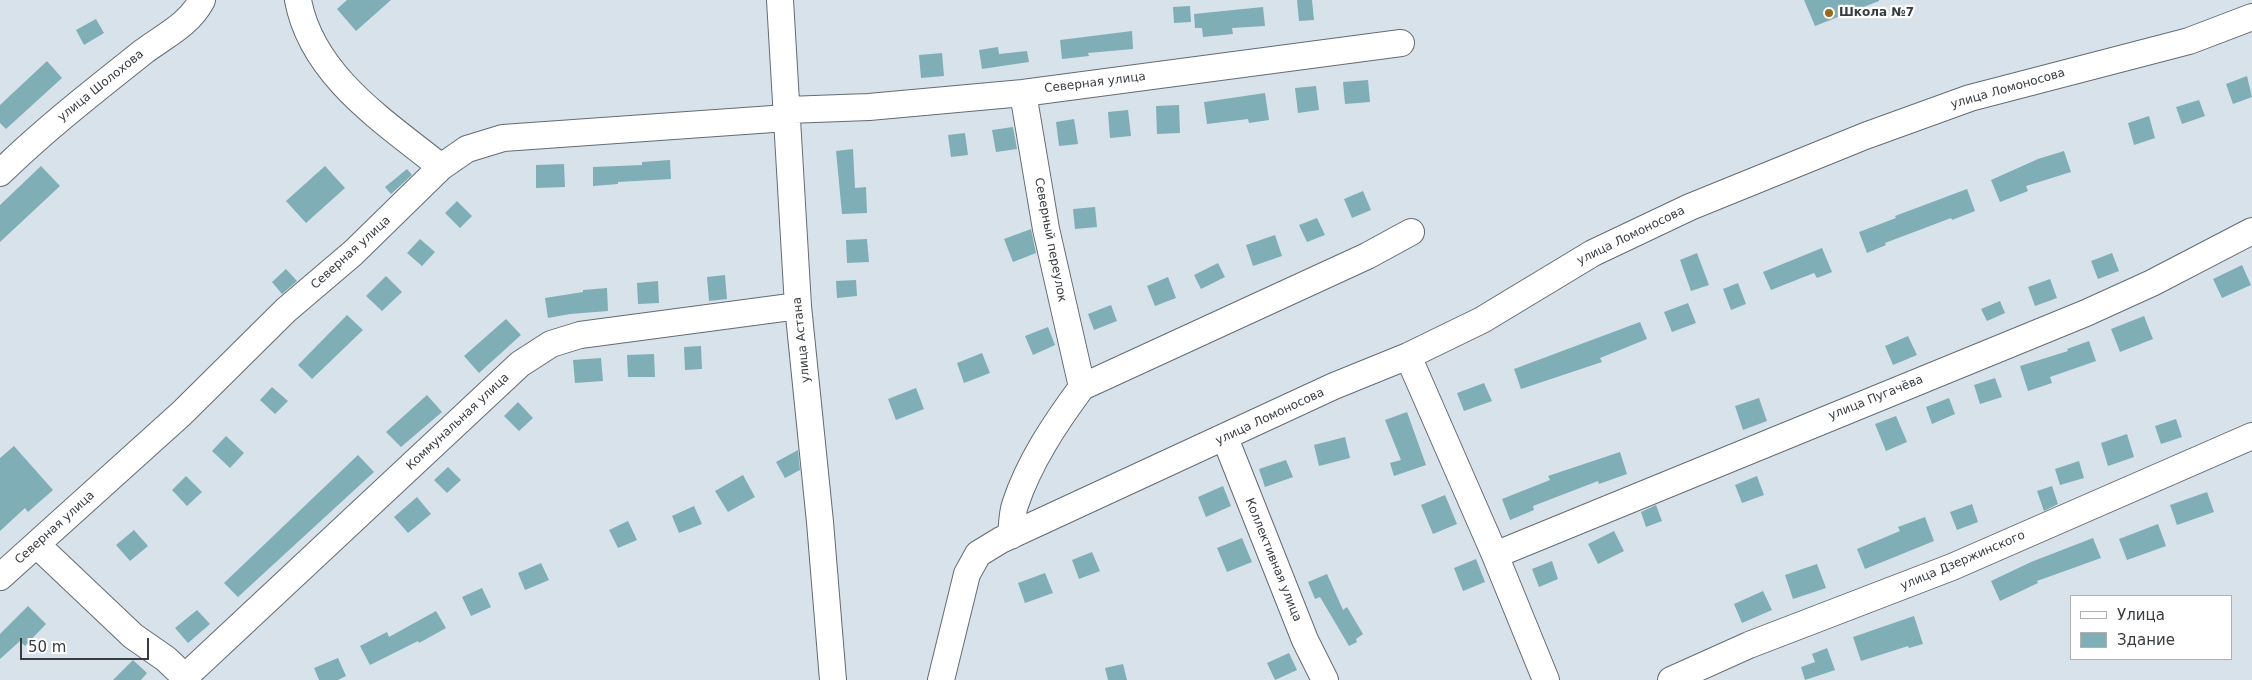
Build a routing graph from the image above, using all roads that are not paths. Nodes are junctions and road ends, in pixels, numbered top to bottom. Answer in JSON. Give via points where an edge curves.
{"nodes":[{"id":1,"x":202,"y":0,"type":"edge"},
{"id":2,"x":298,"y":0,"type":"edge"},
{"id":3,"x":780,"y":0,"type":"edge"},
{"id":4,"x":2252,"y":17,"type":"edge"},
{"id":5,"x":1401,"y":43,"type":"dead end"},
{"id":6,"x":1023,"y":93,"type":"junction"},
{"id":7,"x":787,"y":114,"type":"junction"},
{"id":8,"x":441,"y":167,"type":"junction"},
{"id":9,"x":0,"y":173,"type":"edge"},
{"id":10,"x":2252,"y":230,"type":"edge"},
{"id":11,"x":1411,"y":232,"type":"dead end"},
{"id":12,"x":798,"y":306,"type":"junction"},
{"id":13,"x":1408,"y":356,"type":"junction"},
{"id":14,"x":1082,"y":387,"type":"junction"},
{"id":15,"x":2252,"y":436,"type":"edge"},
{"id":16,"x":1225,"y":438,"type":"junction"},
{"id":17,"x":1011,"y":536,"type":"junction"},
{"id":18,"x":38,"y":545,"type":"junction"},
{"id":19,"x":1495,"y":555,"type":"junction"},
{"id":20,"x":0,"y":578,"type":"edge"},
{"id":21,"x":187,"y":678,"type":"edge"},
{"id":22,"x":833,"y":680,"type":"edge"},
{"id":23,"x":941,"y":680,"type":"edge"},
{"id":24,"x":1325,"y":680,"type":"edge"},
{"id":25,"x":1546,"y":680,"type":"edge"},
{"id":26,"x":1671,"y":680,"type":"edge"}],
"edges":[{"from":1,"to":9,"type":"street","name":"улица Шолохова","via":[[185,22],[33,141]]},
{"from":2,"to":8,"type":"street","via":[[302,19],[324,61],[354,97]]},
{"from":3,"to":7,"type":"street","name":"улица Астана"},
{"from":4,"to":13,"type":"street","name":"улица Ломоносова","via":[[2189,41],[1970,98],[1865,136],[1690,207],[1594,252],[1482,320]]},
{"from":5,"to":6,"type":"street","name":"Северная улица"},
{"from":6,"to":7,"type":"street","name":"Северная улица"},
{"from":6,"to":14,"type":"street","name":"Северный переулок","via":[[1046,229]]},
{"from":7,"to":8,"type":"street","name":"Северная улица","via":[[503,138],[467,148]]},
{"from":7,"to":12,"type":"street","name":"улица Астана"},
{"from":8,"to":18,"type":"street","name":"Северная улица","via":[[353,253],[286,310],[182,413]]},
{"from":10,"to":19,"type":"street","name":"улица Пугачёва","via":[[2152,283],[2086,313]]},
{"from":11,"to":14,"type":"street","via":[[1367,256]]},
{"from":12,"to":21,"type":"street","name":"Коммунальная улица","via":[[580,335],[551,344],[520,364]]},
{"from":12,"to":22,"type":"street","name":"улица Астана"},
{"from":13,"to":16,"type":"street","name":"улица Ломоносова","via":[[1334,386]]},
{"from":13,"to":19,"type":"street"},
{"from":14,"to":17,"type":"street","via":[[1056,422],[1024,484],[1014,506]]},
{"from":15,"to":26,"type":"street","name":"улица Дзержинского","via":[[1952,567],[1749,645]]},
{"from":16,"to":17,"type":"street","name":"улица Ломоносова"},
{"from":16,"to":24,"type":"street","name":"Коллективная улица","via":[[1305,640]]},
{"from":17,"to":23,"type":"street","name":"улица Ломоносова","via":[[978,554],[967,574]]},
{"from":18,"to":20,"type":"street","name":"Северная улица"},
{"from":18,"to":21,"type":"street","via":[[132,636]]},
{"from":19,"to":25,"type":"street"}]}
